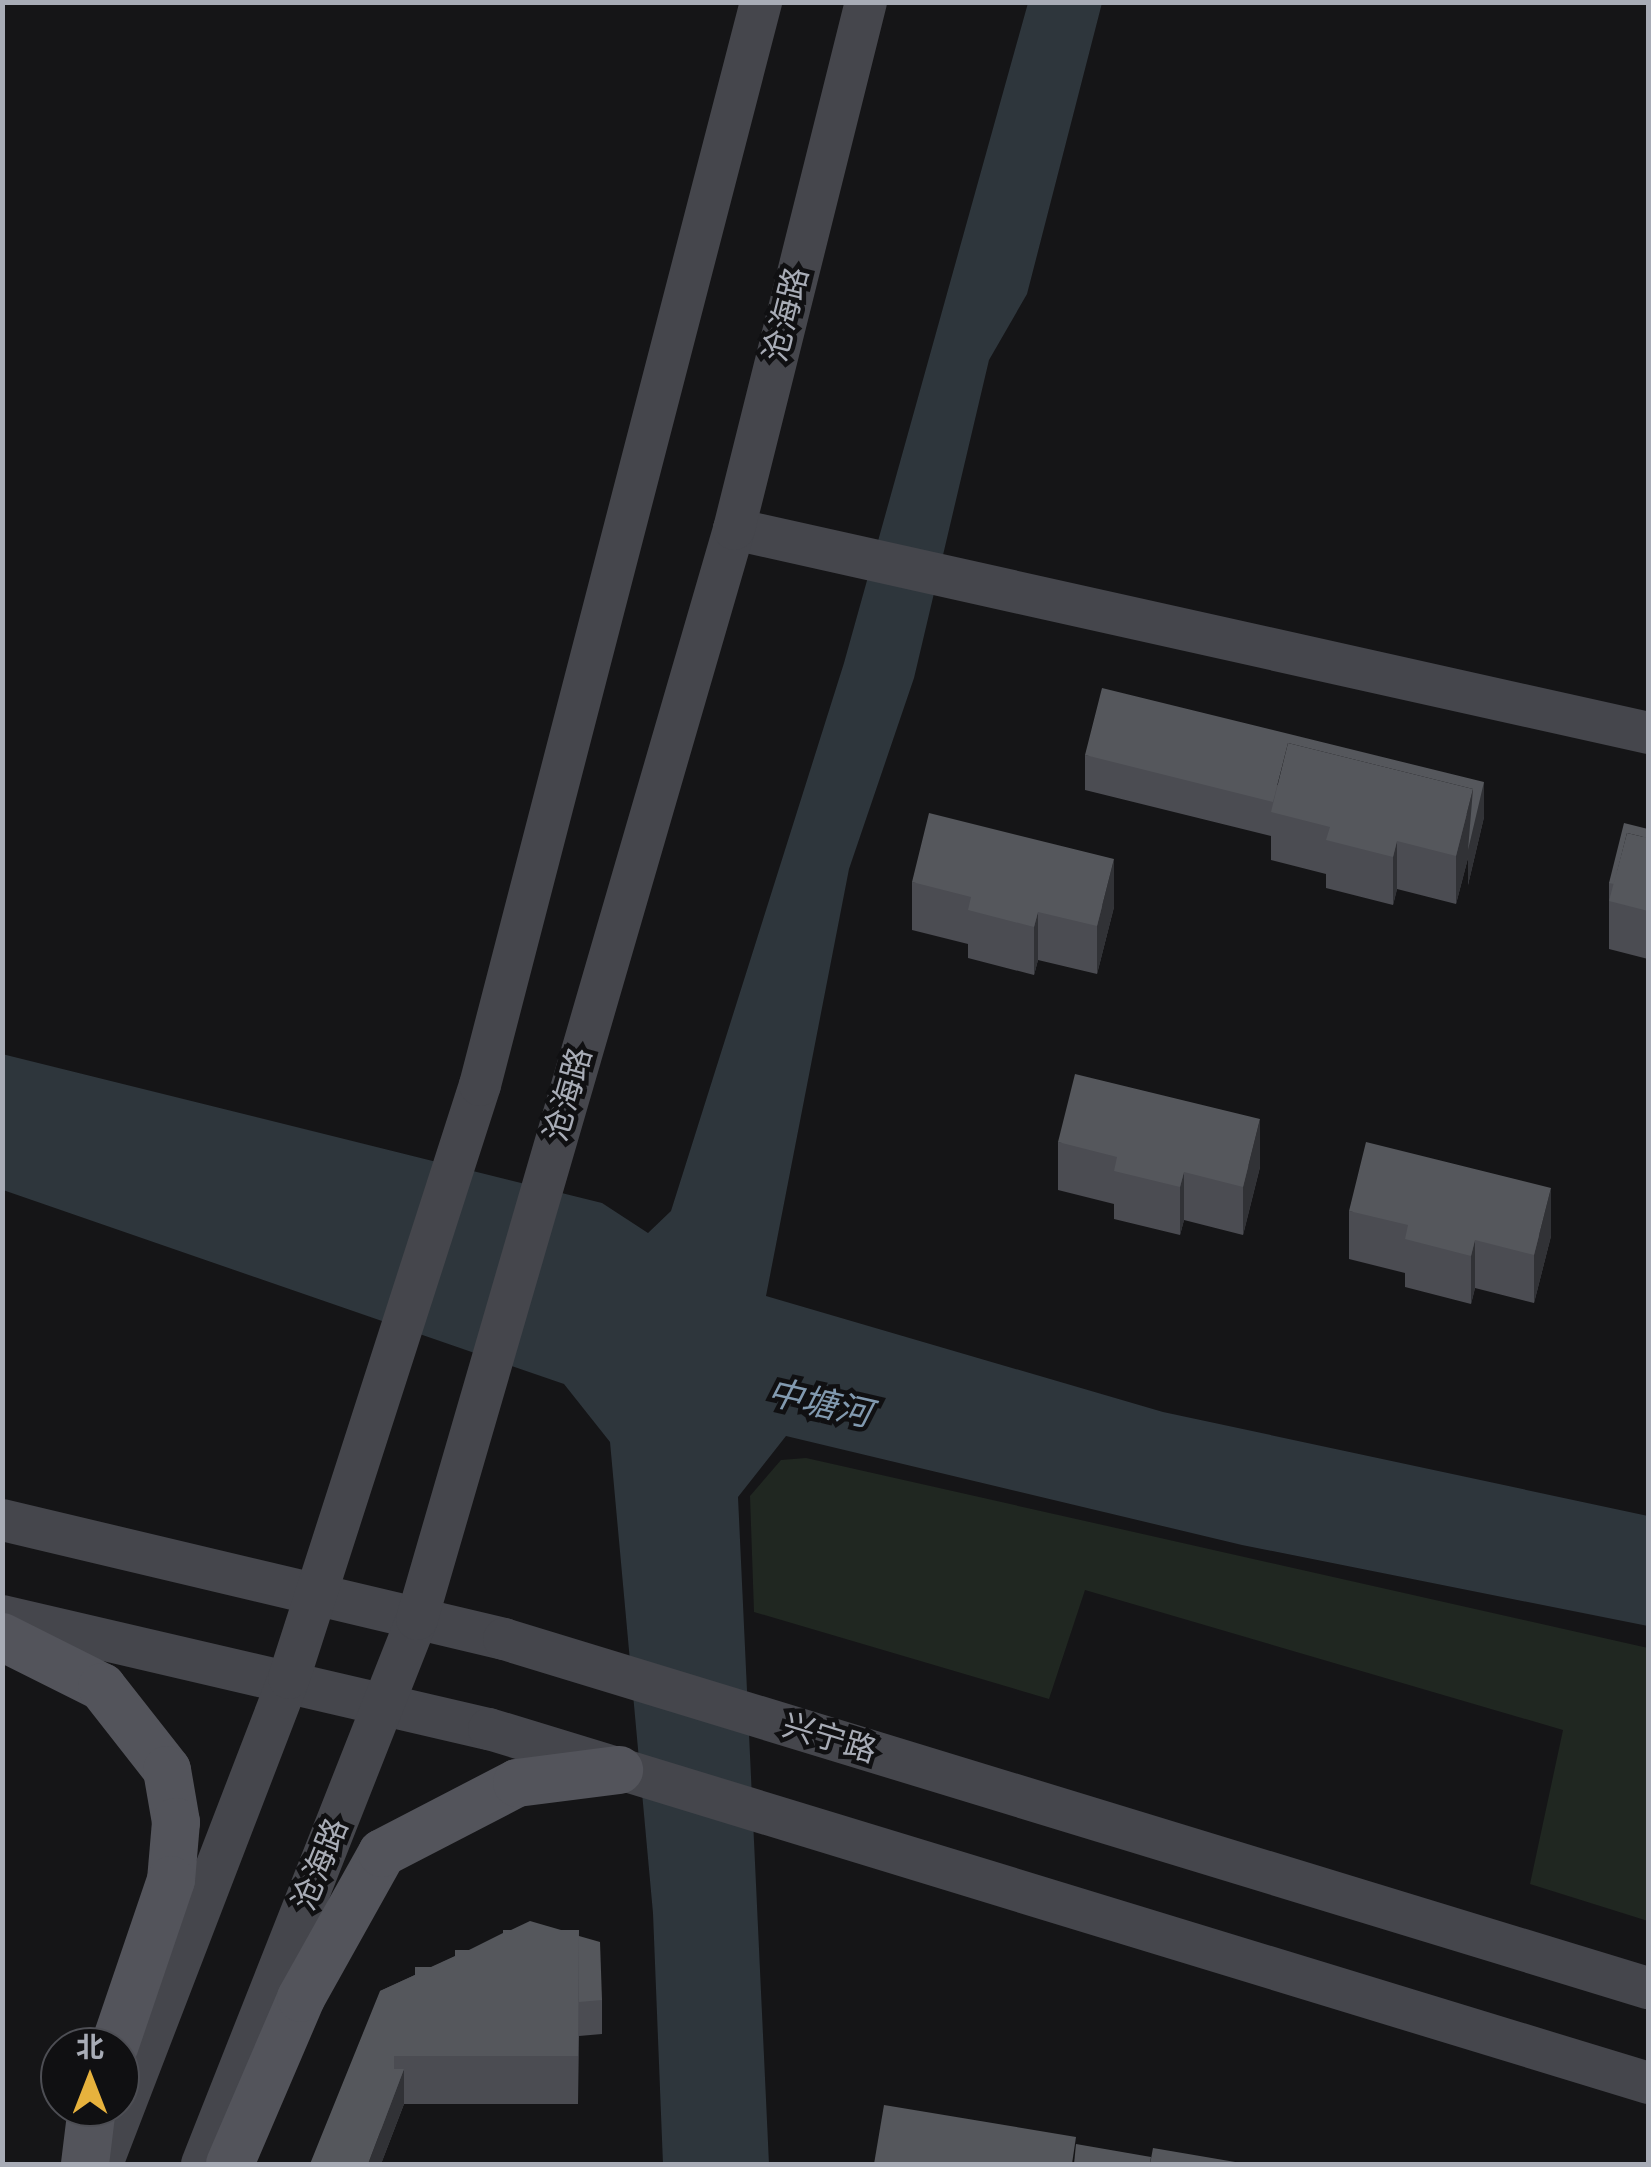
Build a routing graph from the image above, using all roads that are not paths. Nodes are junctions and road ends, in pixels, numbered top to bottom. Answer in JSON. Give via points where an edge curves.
{"nodes":[{"id":1,"x":761,"y":2,"type":"edge"},
{"id":2,"x":866,"y":2,"type":"edge"},
{"id":3,"x":734,"y":529,"type":"junction"},
{"id":4,"x":1648,"y":733,"type":"edge"},
{"id":5,"x":2,"y":1520,"type":"edge"},
{"id":6,"x":318,"y":1595,"type":"junction"},
{"id":7,"x":2,"y":1616,"type":"edge"},
{"id":8,"x":417,"y":1618,"type":"junction"},
{"id":9,"x":2,"y":1637,"type":"edge"},
{"id":10,"x":289,"y":1678,"type":"junction"},
{"id":11,"x":390,"y":1702,"type":"junction"},
{"id":12,"x":619,"y":1770,"type":"junction"},
{"id":13,"x":1648,"y":1988,"type":"edge"},
{"id":14,"x":121,"y":2027,"type":"edge"},
{"id":15,"x":1648,"y":2083,"type":"edge"},
{"id":16,"x":90,"y":2127,"type":"edge"},
{"id":17,"x":86,"y":2164,"type":"edge"},
{"id":18,"x":102,"y":2164,"type":"edge"},
{"id":19,"x":202,"y":2164,"type":"edge"},
{"id":20,"x":230,"y":2164,"type":"edge"}],
"edges":[{"from":1,"to":6,"type":"main road","via":[[450,1180]]},
{"from":2,"to":3,"type":"main road","name":"沧海路"},
{"from":3,"to":4,"type":"main road"},
{"from":3,"to":8,"type":"main road","name":"沧海路"},
{"from":5,"to":6,"type":"main road","name":"兴宁路"},
{"from":6,"to":8,"type":"main road","name":"兴宁路"},
{"from":6,"to":10,"type":"main road"},
{"from":7,"to":10,"type":"main road"},
{"from":8,"to":11,"type":"main road","name":"沧海路"},
{"from":8,"to":13,"type":"main road","name":"兴宁路","via":[[609,1670]]},
{"from":9,"to":14,"type":"main road","via":[[102,1687],[167,1770],[176,1822],[171,1880]]},
{"from":10,"to":11,"type":"main road"},
{"from":10,"to":18,"type":"main road"},
{"from":11,"to":12,"type":"main road"},
{"from":11,"to":19,"type":"main road","name":"沧海路"},
{"from":12,"to":15,"type":"main road"},
{"from":12,"to":20,"type":"main road","name":"沧海路","via":[[517,1783],[382,1853],[301,1998]]},
{"from":16,"to":17,"type":"main road"}]}
